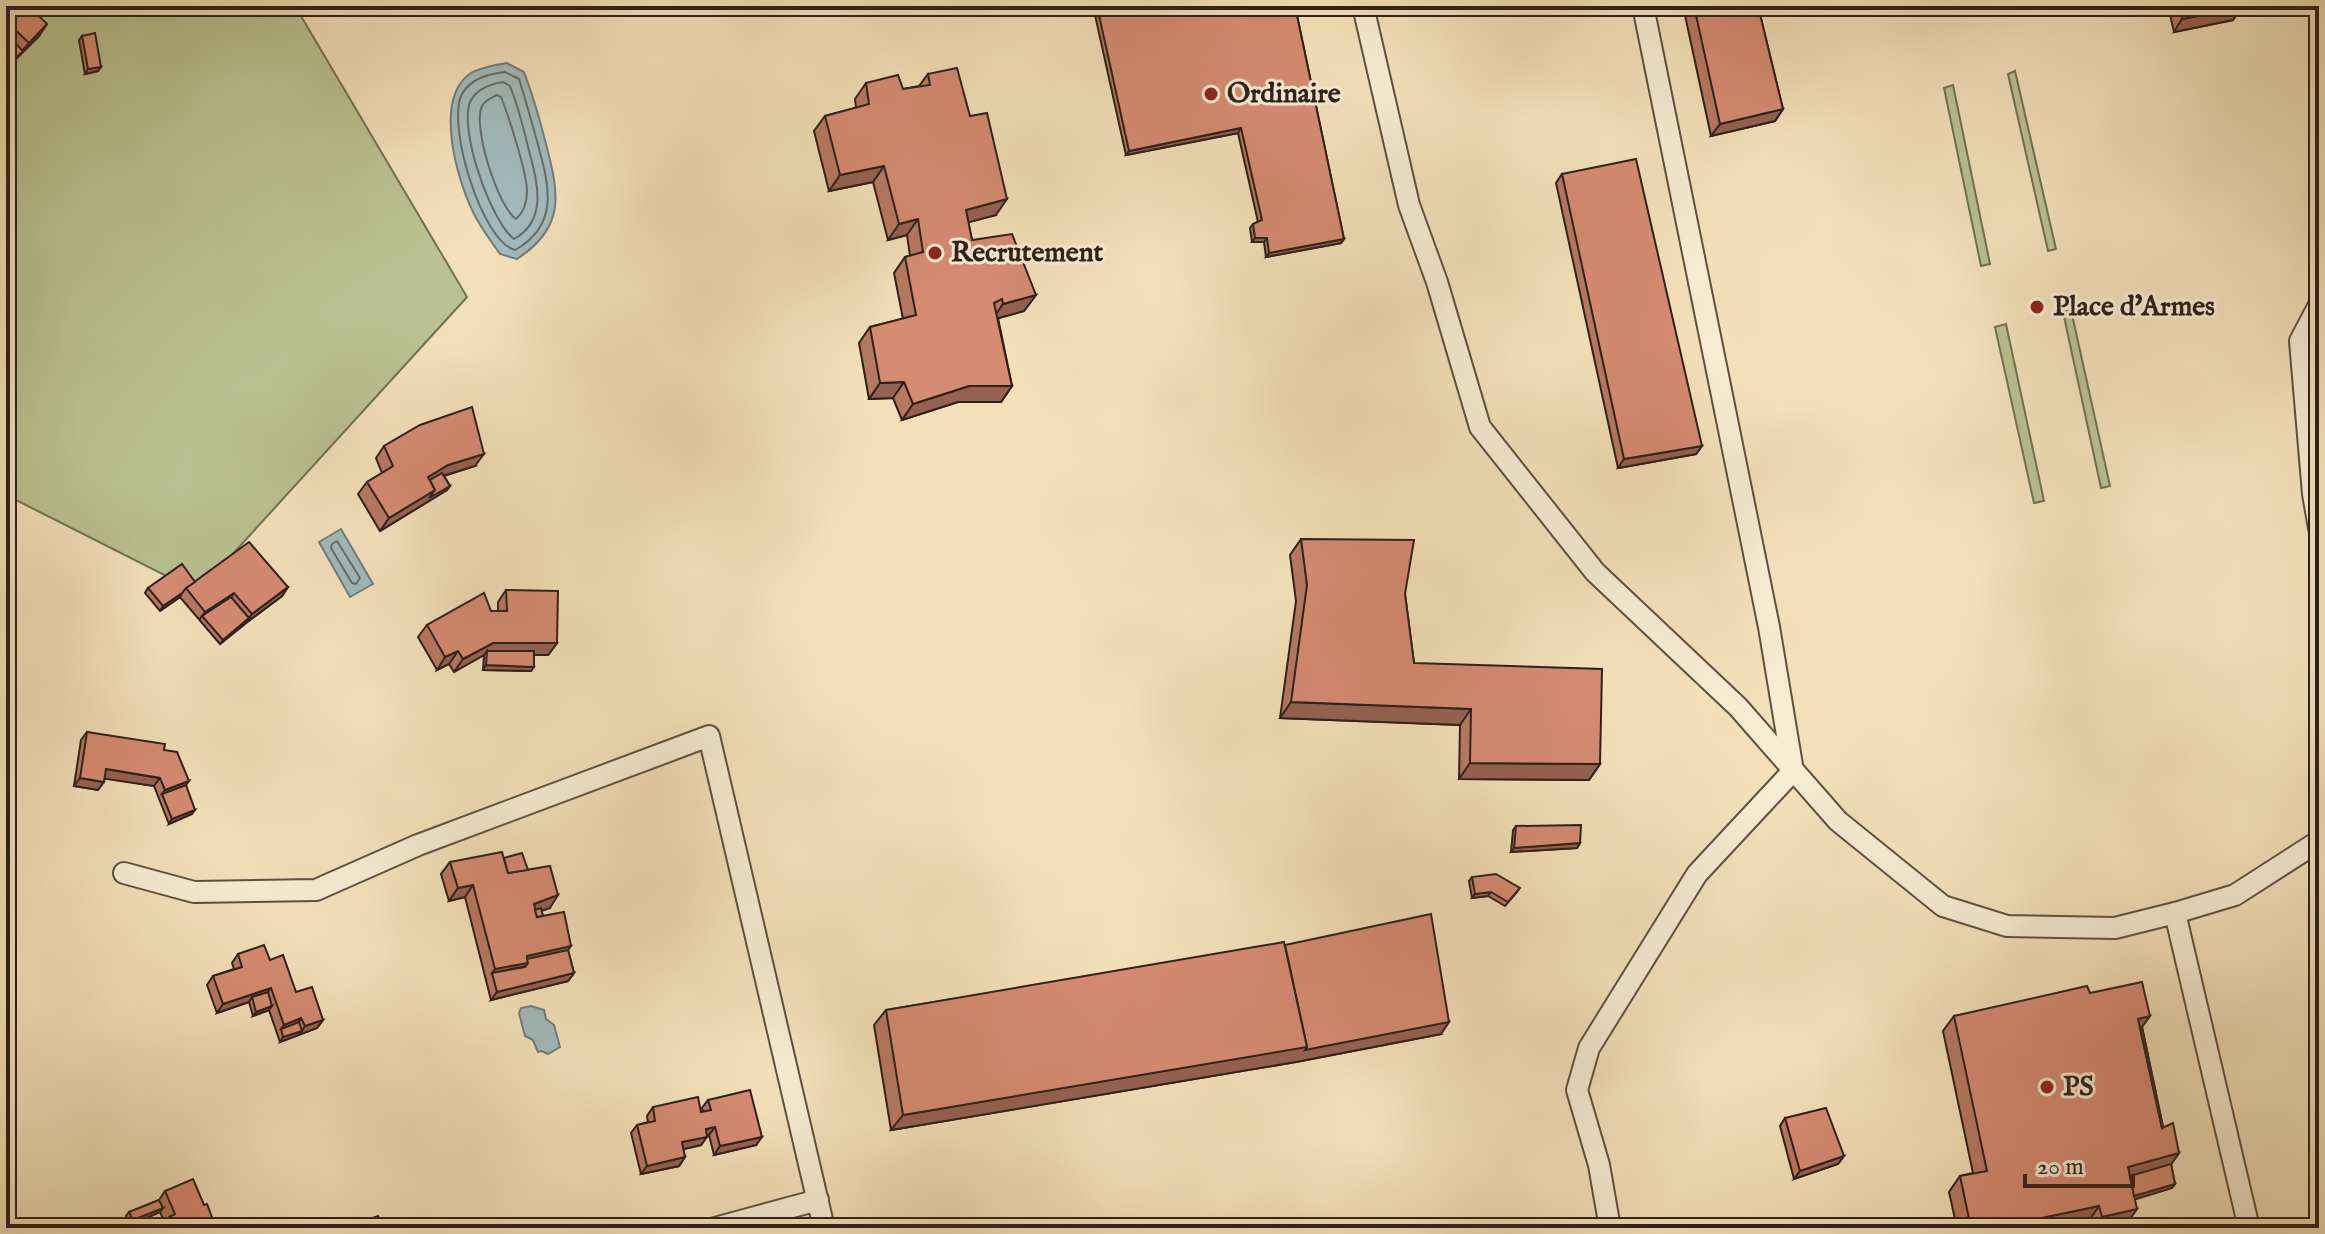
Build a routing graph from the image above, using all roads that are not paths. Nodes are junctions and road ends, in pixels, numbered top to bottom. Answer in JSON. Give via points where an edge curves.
{"nodes":[{"id":1,"x":1363,"y":6,"type":"edge"},
{"id":2,"x":1643,"y":6,"type":"edge"},
{"id":3,"x":2319,"y":305,"type":"edge"},
{"id":4,"x":2319,"y":528,"type":"edge"},
{"id":5,"x":1793,"y":771,"type":"junction"},
{"id":6,"x":2319,"y":841,"type":"edge"},
{"id":7,"x":124,"y":873,"type":"dead end"},
{"id":8,"x":2175,"y":913,"type":"junction"},
{"id":9,"x":818,"y":1200,"type":"junction"},
{"id":10,"x":715,"y":1228,"type":"edge"},
{"id":11,"x":824,"y":1228,"type":"edge"},
{"id":12,"x":1610,"y":1228,"type":"edge"},
{"id":13,"x":2249,"y":1228,"type":"edge"}],
"edges":[{"from":1,"to":5,"type":"lane","via":[[1409,205],[1480,427],[1595,572],[1738,707]]},
{"from":2,"to":5,"type":"lane","via":[[1769,627]]},
{"from":3,"to":4,"type":"lane","via":[[2300,341]]},
{"from":5,"to":8,"type":"lane","via":[[1838,821],[1943,906],[2007,926],[2115,928]]},
{"from":5,"to":12,"type":"lane","via":[[1697,874],[1589,1048],[1577,1090]]},
{"from":6,"to":8,"type":"lane","via":[[2235,895]]},
{"from":7,"to":9,"type":"lane","via":[[194,892],[316,890],[418,845],[709,736]]},
{"from":8,"to":13,"type":"lane"},
{"from":9,"to":10,"type":"lane"},
{"from":9,"to":11,"type":"lane"}]}
